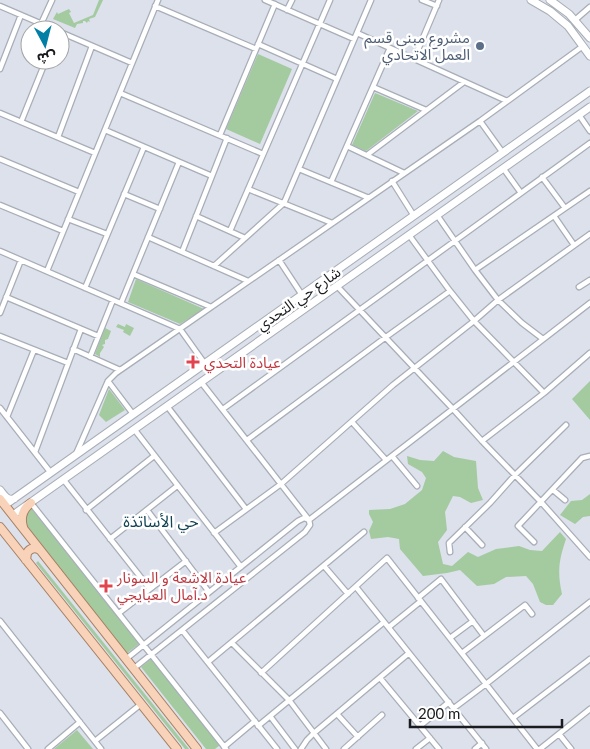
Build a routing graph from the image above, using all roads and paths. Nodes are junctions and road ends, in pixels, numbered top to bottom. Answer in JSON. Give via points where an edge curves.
{"nodes":[{"id":1,"x":52,"y":0,"type":"edge"},
{"id":2,"x":158,"y":0,"type":"edge"},
{"id":3,"x":265,"y":0,"type":"edge"},
{"id":4,"x":292,"y":0,"type":"edge"},
{"id":5,"x":330,"y":0,"type":"edge"},
{"id":6,"x":371,"y":0,"type":"edge"},
{"id":7,"x":422,"y":0,"type":"edge"},
{"id":8,"x":439,"y":0,"type":"edge"},
{"id":9,"x":531,"y":0,"type":"edge"},
{"id":10,"x":554,"y":1,"type":"edge"},
{"id":11,"x":275,"y":4,"type":"junction"},
{"id":12,"x":0,"y":6,"type":"edge"},
{"id":13,"x":155,"y":6,"type":"junction"},
{"id":14,"x":437,"y":6,"type":"junction"},
{"id":15,"x":590,"y":7,"type":"edge"},
{"id":16,"x":287,"y":10,"type":"junction"},
{"id":17,"x":21,"y":15,"type":"junction"},
{"id":18,"x":32,"y":20,"type":"edge"},
{"id":19,"x":43,"y":20,"type":"edge"},
{"id":20,"x":574,"y":20,"type":"junction"},
{"id":21,"x":319,"y":24,"type":"junction"},
{"id":22,"x":357,"y":33,"type":"junction"},
{"id":23,"x":70,"y":36,"type":"edge"},
{"id":24,"x":590,"y":38,"type":"edge"},
{"id":25,"x":354,"y":40,"type":"junction"},
{"id":26,"x":258,"y":44,"type":"junction"},
{"id":27,"x":92,"y":46,"type":"junction"},
{"id":28,"x":583,"y":46,"type":"junction"},
{"id":29,"x":390,"y":48,"type":"junction"},
{"id":30,"x":256,"y":50,"type":"junction"},
{"id":31,"x":590,"y":56,"type":"edge"},
{"id":32,"x":414,"y":59,"type":"junction"},
{"id":33,"x":132,"y":62,"type":"junction"},
{"id":34,"x":302,"y":63,"type":"junction"},
{"id":35,"x":0,"y":69,"type":"edge"},
{"id":36,"x":42,"y":70,"type":"edge"},
{"id":37,"x":338,"y":79,"type":"junction"},
{"id":38,"x":464,"y":82,"type":"junction"},
{"id":39,"x":373,"y":87,"type":"junction"},
{"id":40,"x":590,"y":91,"type":"edge"},
{"id":41,"x":120,"y":93,"type":"junction"},
{"id":42,"x":507,"y":101,"type":"junction"},
{"id":43,"x":590,"y":107,"type":"edge"},
{"id":44,"x":426,"y":110,"type":"junction"},
{"id":45,"x":0,"y":113,"type":"edge"},
{"id":46,"x":579,"y":115,"type":"junction"},
{"id":47,"x":480,"y":120,"type":"junction"},
{"id":48,"x":21,"y":122,"type":"junction"},
{"id":49,"x":105,"y":130,"type":"junction"},
{"id":50,"x":590,"y":131,"type":"edge"},
{"id":51,"x":220,"y":135,"type":"junction"},
{"id":52,"x":58,"y":138,"type":"junction"},
{"id":53,"x":227,"y":138,"type":"junction"},
{"id":54,"x":590,"y":143,"type":"edge"},
{"id":55,"x":347,"y":146,"type":"junction"},
{"id":56,"x":144,"y":147,"type":"junction"},
{"id":57,"x":95,"y":153,"type":"junction"},
{"id":58,"x":503,"y":153,"type":"junction"},
{"id":59,"x":264,"y":154,"type":"junction"},
{"id":60,"x":367,"y":155,"type":"junction"},
{"id":61,"x":0,"y":159,"type":"edge"},
{"id":62,"x":179,"y":162,"type":"junction"},
{"id":63,"x":299,"y":168,"type":"junction"},
{"id":64,"x":503,"y":168,"type":"junction"},
{"id":65,"x":404,"y":173,"type":"junction"},
{"id":66,"x":212,"y":176,"type":"junction"},
{"id":67,"x":542,"y":177,"type":"junction"},
{"id":68,"x":392,"y":181,"type":"junction"},
{"id":69,"x":331,"y":182,"type":"junction"},
{"id":70,"x":248,"y":189,"type":"junction"},
{"id":71,"x":590,"y":191,"type":"edge"},
{"id":72,"x":79,"y":192,"type":"junction"},
{"id":73,"x":521,"y":193,"type":"junction"},
{"id":74,"x":124,"y":194,"type":"junction"},
{"id":75,"x":368,"y":198,"type":"junction"},
{"id":76,"x":284,"y":203,"type":"junction"},
{"id":77,"x":0,"y":205,"type":"edge"},
{"id":78,"x":565,"y":208,"type":"junction"},
{"id":79,"x":160,"y":209,"type":"junction"},
{"id":80,"x":437,"y":215,"type":"junction"},
{"id":81,"x":196,"y":216,"type":"junction"},
{"id":82,"x":414,"y":216,"type":"junction"},
{"id":83,"x":554,"y":216,"type":"junction"},
{"id":84,"x":68,"y":219,"type":"junction"},
{"id":85,"x":332,"y":223,"type":"junction"},
{"id":86,"x":230,"y":231,"type":"junction"},
{"id":87,"x":63,"y":232,"type":"junction"},
{"id":88,"x":107,"y":234,"type":"junction"},
{"id":89,"x":590,"y":234,"type":"edge"},
{"id":90,"x":409,"y":235,"type":"junction"},
{"id":91,"x":148,"y":237,"type":"junction"},
{"id":92,"x":245,"y":238,"type":"junction"},
{"id":93,"x":455,"y":241,"type":"junction"},
{"id":94,"x":574,"y":245,"type":"junction"},
{"id":95,"x":0,"y":251,"type":"edge"},
{"id":96,"x":182,"y":252,"type":"junction"},
{"id":97,"x":21,"y":260,"type":"junction"},
{"id":98,"x":279,"y":260,"type":"junction"},
{"id":99,"x":428,"y":260,"type":"junction"},
{"id":100,"x":214,"y":266,"type":"junction"},
{"id":101,"x":475,"y":270,"type":"junction"},
{"id":102,"x":47,"y":271,"type":"junction"},
{"id":103,"x":133,"y":274,"type":"junction"},
{"id":104,"x":590,"y":280,"type":"edge"},
{"id":105,"x":248,"y":281,"type":"junction"},
{"id":106,"x":337,"y":286,"type":"junction"},
{"id":107,"x":579,"y":287,"type":"dead end"},
{"id":108,"x":84,"y":288,"type":"junction"},
{"id":109,"x":450,"y":291,"type":"junction"},
{"id":110,"x":302,"y":295,"type":"junction"},
{"id":111,"x":6,"y":297,"type":"junction"},
{"id":112,"x":113,"y":300,"type":"junction"},
{"id":113,"x":498,"y":300,"type":"junction"},
{"id":114,"x":121,"y":303,"type":"junction"},
{"id":115,"x":590,"y":303,"type":"edge"},
{"id":116,"x":210,"y":307,"type":"junction"},
{"id":117,"x":360,"y":309,"type":"junction"},
{"id":118,"x":0,"y":313,"type":"edge"},
{"id":119,"x":474,"y":321,"type":"junction"},
{"id":120,"x":258,"y":327,"type":"junction"},
{"id":121,"x":180,"y":328,"type":"junction"},
{"id":122,"x":81,"y":329,"type":"junction"},
{"id":123,"x":0,"y":336,"type":"edge"},
{"id":124,"x":98,"y":336,"type":"junction"},
{"id":125,"x":386,"y":337,"type":"junction"},
{"id":126,"x":264,"y":338,"type":"junction"},
{"id":127,"x":543,"y":339,"type":"junction"},
{"id":128,"x":235,"y":342,"type":"junction"},
{"id":129,"x":73,"y":349,"type":"junction"},
{"id":130,"x":34,"y":350,"type":"junction"},
{"id":131,"x":243,"y":352,"type":"junction"},
{"id":132,"x":590,"y":353,"type":"edge"},
{"id":133,"x":90,"y":357,"type":"junction"},
{"id":134,"x":514,"y":362,"type":"junction"},
{"id":135,"x":68,"y":363,"type":"junction"},
{"id":136,"x":205,"y":364,"type":"junction"},
{"id":137,"x":415,"y":368,"type":"junction"},
{"id":138,"x":120,"y":370,"type":"junction"},
{"id":139,"x":184,"y":379,"type":"junction"},
{"id":140,"x":108,"y":381,"type":"junction"},
{"id":141,"x":201,"y":382,"type":"junction"},
{"id":142,"x":192,"y":388,"type":"junction"},
{"id":143,"x":169,"y":390,"type":"junction"},
{"id":144,"x":544,"y":393,"type":"junction"},
{"id":145,"x":177,"y":399,"type":"junction"},
{"id":146,"x":167,"y":406,"type":"junction"},
{"id":147,"x":0,"y":408,"type":"edge"},
{"id":148,"x":453,"y":408,"type":"junction"},
{"id":149,"x":222,"y":409,"type":"junction"},
{"id":150,"x":134,"y":414,"type":"junction"},
{"id":151,"x":7,"y":417,"type":"junction"},
{"id":152,"x":352,"y":422,"type":"junction"},
{"id":153,"x":566,"y":425,"type":"dead end"},
{"id":154,"x":134,"y":429,"type":"junction"},
{"id":155,"x":247,"y":440,"type":"junction"},
{"id":156,"x":482,"y":441,"type":"junction"},
{"id":157,"x":35,"y":452,"type":"junction"},
{"id":158,"x":75,"y":456,"type":"junction"},
{"id":159,"x":154,"y":456,"type":"junction"},
{"id":160,"x":392,"y":456,"type":"junction"},
{"id":161,"x":590,"y":456,"type":"edge"},
{"id":162,"x":386,"y":460,"type":"junction"},
{"id":163,"x":48,"y":474,"type":"junction"},
{"id":164,"x":515,"y":474,"type":"junction"},
{"id":165,"x":64,"y":479,"type":"junction"},
{"id":166,"x":281,"y":484,"type":"junction"},
{"id":167,"x":54,"y":486,"type":"junction"},
{"id":168,"x":177,"y":486,"type":"junction"},
{"id":169,"x":417,"y":486,"type":"dead end"},
{"id":170,"x":0,"y":490,"type":"edge"},
{"id":171,"x":553,"y":490,"type":"junction"},
{"id":172,"x":15,"y":499,"type":"junction"},
{"id":173,"x":565,"y":500,"type":"dead end"},
{"id":174,"x":31,"y":502,"type":"junction"},
{"id":175,"x":541,"y":502,"type":"junction"},
{"id":176,"x":2,"y":504,"type":"edge"},
{"id":177,"x":246,"y":509,"type":"junction"},
{"id":178,"x":86,"y":510,"type":"junction"},
{"id":179,"x":146,"y":510,"type":"junction"},
{"id":180,"x":13,"y":515,"type":"junction"},
{"id":181,"x":309,"y":520,"type":"junction"},
{"id":182,"x":0,"y":525,"type":"edge"},
{"id":183,"x":465,"y":527,"type":"junction"},
{"id":184,"x":25,"y":531,"type":"junction"},
{"id":185,"x":364,"y":532,"type":"dead end"},
{"id":186,"x":214,"y":533,"type":"junction"},
{"id":187,"x":110,"y":540,"type":"junction"},
{"id":188,"x":534,"y":542,"type":"dead end"},
{"id":189,"x":482,"y":545,"type":"dead end"},
{"id":190,"x":40,"y":550,"type":"junction"},
{"id":191,"x":450,"y":552,"type":"dead end"},
{"id":192,"x":590,"y":557,"type":"edge"},
{"id":193,"x":26,"y":560,"type":"junction"},
{"id":194,"x":186,"y":561,"type":"junction"},
{"id":195,"x":324,"y":566,"type":"junction"},
{"id":196,"x":241,"y":567,"type":"junction"},
{"id":197,"x":356,"y":587,"type":"junction"},
{"id":198,"x":150,"y":589,"type":"junction"},
{"id":199,"x":209,"y":592,"type":"junction"},
{"id":200,"x":348,"y":594,"type":"junction"},
{"id":201,"x":420,"y":599,"type":"junction"},
{"id":202,"x":590,"y":602,"type":"edge"},
{"id":203,"x":119,"y":613,"type":"junction"},
{"id":204,"x":532,"y":614,"type":"dead end"},
{"id":205,"x":0,"y":620,"type":"edge"},
{"id":206,"x":473,"y":621,"type":"junction"},
{"id":207,"x":384,"y":622,"type":"junction"},
{"id":208,"x":388,"y":628,"type":"junction"},
{"id":209,"x":182,"y":630,"type":"junction"},
{"id":210,"x":484,"y":636,"type":"junction"},
{"id":211,"x":450,"y":638,"type":"junction"},
{"id":212,"x":232,"y":643,"type":"junction"},
{"id":213,"x":143,"y":645,"type":"junction"},
{"id":214,"x":409,"y":653,"type":"junction"},
{"id":215,"x":462,"y":653,"type":"junction"},
{"id":216,"x":151,"y":654,"type":"junction"},
{"id":217,"x":126,"y":659,"type":"junction"},
{"id":218,"x":590,"y":659,"type":"edge"},
{"id":219,"x":208,"y":662,"type":"junction"},
{"id":220,"x":134,"y":668,"type":"junction"},
{"id":221,"x":261,"y":673,"type":"junction"},
{"id":222,"x":380,"y":678,"type":"junction"},
{"id":223,"x":486,"y":684,"type":"junction"},
{"id":224,"x":289,"y":700,"type":"junction"},
{"id":225,"x":449,"y":702,"type":"junction"},
{"id":226,"x":141,"y":704,"type":"junction"},
{"id":227,"x":454,"y":708,"type":"junction"},
{"id":228,"x":589,"y":711,"type":"edge"},
{"id":229,"x":0,"y":713,"type":"edge"},
{"id":230,"x":337,"y":714,"type":"junction"},
{"id":231,"x":382,"y":715,"type":"dead end"},
{"id":232,"x":270,"y":716,"type":"junction"},
{"id":233,"x":513,"y":718,"type":"junction"},
{"id":234,"x":80,"y":722,"type":"junction"},
{"id":235,"x":256,"y":723,"type":"junction"},
{"id":236,"x":420,"y":726,"type":"junction"},
{"id":237,"x":314,"y":733,"type":"junction"},
{"id":238,"x":558,"y":734,"type":"junction"},
{"id":239,"x":358,"y":737,"type":"junction"},
{"id":240,"x":430,"y":738,"type":"junction"},
{"id":241,"x":95,"y":741,"type":"junction"},
{"id":242,"x":350,"y":743,"type":"junction"},
{"id":243,"x":482,"y":743,"type":"junction"},
{"id":244,"x":225,"y":748,"type":"edge"},
{"id":245,"x":28,"y":749,"type":"edge"},
{"id":246,"x":48,"y":749,"type":"edge"},
{"id":247,"x":101,"y":749,"type":"edge"},
{"id":248,"x":177,"y":749,"type":"edge"},
{"id":249,"x":198,"y":749,"type":"edge"},
{"id":250,"x":277,"y":749,"type":"edge"},
{"id":251,"x":295,"y":749,"type":"edge"},
{"id":252,"x":301,"y":749,"type":"edge"},
{"id":253,"x":326,"y":749,"type":"edge"},
{"id":254,"x":344,"y":749,"type":"edge"},
{"id":255,"x":355,"y":749,"type":"edge"},
{"id":256,"x":416,"y":749,"type":"edge"},
{"id":257,"x":439,"y":749,"type":"edge"},
{"id":258,"x":475,"y":749,"type":"edge"},
{"id":259,"x":486,"y":749,"type":"edge"},
{"id":260,"x":538,"y":749,"type":"edge"},
{"id":261,"x":571,"y":749,"type":"edge"}],
"edges":[{"from":1,"to":19,"type":"street"},
{"from":2,"to":13,"type":"street"},
{"from":3,"to":11,"type":"street"},
{"from":4,"to":16,"type":"street"},
{"from":5,"to":21,"type":"street"},
{"from":6,"to":22,"type":"street"},
{"from":7,"to":14,"type":"street"},
{"from":8,"to":14,"type":"street"},
{"from":9,"to":28,"type":"main road","via":[[568,26]]},
{"from":10,"to":20,"type":"main road"},
{"from":11,"to":16,"type":"street"},
{"from":11,"to":26,"type":"street"},
{"from":12,"to":17,"type":"street"},
{"from":13,"to":30,"type":"street"},
{"from":13,"to":33,"type":"street"},
{"from":14,"to":32,"type":"street"},
{"from":15,"to":20,"type":"street"},
{"from":16,"to":21,"type":"street"},
{"from":17,"to":18,"type":"street"},
{"from":17,"to":35,"type":"street"},
{"from":20,"to":24,"type":"main road"},
{"from":21,"to":25,"type":"street"},
{"from":21,"to":34,"type":"street"},
{"from":22,"to":25,"type":"street"},
{"from":22,"to":29,"type":"street"},
{"from":23,"to":27,"type":"street"},
{"from":25,"to":37,"type":"street"},
{"from":26,"to":30,"type":"street"},
{"from":26,"to":34,"type":"street"},
{"from":27,"to":33,"type":"street"},
{"from":27,"to":52,"type":"street"},
{"from":28,"to":31,"type":"main road"},
{"from":28,"to":42,"type":"street"},
{"from":29,"to":32,"type":"street"},
{"from":29,"to":39,"type":"street"},
{"from":30,"to":51,"type":"street"},
{"from":32,"to":38,"type":"street"},
{"from":33,"to":41,"type":"street"},
{"from":34,"to":37,"type":"street"},
{"from":34,"to":59,"type":"street"},
{"from":36,"to":48,"type":"street"},
{"from":37,"to":63,"type":"street"},
{"from":38,"to":42,"type":"street"},
{"from":38,"to":44,"type":"street"},
{"from":39,"to":44,"type":"street"},
{"from":39,"to":55,"type":"street"},
{"from":40,"to":58,"type":"main road","name":"شارع حي التحدي"},
{"from":41,"to":49,"type":"street"},
{"from":41,"to":51,"type":"street"},
{"from":42,"to":47,"type":"street"},
{"from":43,"to":46,"type":"main road","name":"شارع حي التحدي"},
{"from":44,"to":60,"type":"street"},
{"from":45,"to":48,"type":"street"},
{"from":46,"to":50,"type":"street"},
{"from":46,"to":64,"type":"main road","name":"شارع حي التحدي"},
{"from":47,"to":58,"type":"street"},
{"from":47,"to":65,"type":"street"},
{"from":48,"to":52,"type":"street"},
{"from":49,"to":56,"type":"street"},
{"from":49,"to":57,"type":"street"},
{"from":51,"to":53,"type":"street"},
{"from":52,"to":57,"type":"street"},
{"from":53,"to":59,"type":"street"},
{"from":53,"to":66,"type":"street"},
{"from":54,"to":67,"type":"street"},
{"from":55,"to":60,"type":"street"},
{"from":55,"to":69,"type":"street"},
{"from":56,"to":62,"type":"street"},
{"from":56,"to":74,"type":"street"},
{"from":57,"to":72,"type":"street"},
{"from":58,"to":82,"type":"main road","name":"شارع حي التحدي"},
{"from":59,"to":70,"type":"street"},
{"from":60,"to":65,"type":"street"},
{"from":61,"to":72,"type":"street"},
{"from":62,"to":66,"type":"street"},
{"from":62,"to":79,"type":"street"},
{"from":63,"to":69,"type":"street"},
{"from":63,"to":76,"type":"street"},
{"from":64,"to":73,"type":"street"},
{"from":64,"to":80,"type":"main road","name":"شارع حي التحدي"},
{"from":65,"to":68,"type":"street"},
{"from":66,"to":81,"type":"street"},
{"from":67,"to":73,"type":"street"},
{"from":67,"to":78,"type":"street"},
{"from":68,"to":75,"type":"street"},
{"from":68,"to":82,"type":"street"},
{"from":69,"to":75,"type":"street"},
{"from":70,"to":76,"type":"street"},
{"from":70,"to":86,"type":"street"},
{"from":71,"to":78,"type":"street"},
{"from":72,"to":84,"type":"street"},
{"from":73,"to":93,"type":"street"},
{"from":74,"to":79,"type":"street"},
{"from":74,"to":88,"type":"street"},
{"from":75,"to":85,"type":"street"},
{"from":76,"to":85,"type":"street"},
{"from":76,"to":92,"type":"street"},
{"from":77,"to":87,"type":"street"},
{"from":78,"to":83,"type":"street"},
{"from":79,"to":91,"type":"street"},
{"from":80,"to":90,"type":"main road","name":"شارع حي التحدي"},
{"from":80,"to":93,"type":"street"},
{"from":81,"to":86,"type":"street"},
{"from":81,"to":96,"type":"street"},
{"from":82,"to":110,"type":"main road","name":"شارع حي التحدي"},
{"from":83,"to":94,"type":"street"},
{"from":83,"to":101,"type":"street"},
{"from":84,"to":87,"type":"street"},
{"from":84,"to":88,"type":"street"},
{"from":85,"to":98,"type":"street"},
{"from":86,"to":92,"type":"street"},
{"from":87,"to":102,"type":"street"},
{"from":88,"to":108,"type":"street"},
{"from":89,"to":94,"type":"street"},
{"from":90,"to":99,"type":"street"},
{"from":90,"to":106,"type":"main road","name":"شارع حي التحدي"},
{"from":91,"to":96,"type":"street"},
{"from":91,"to":103,"type":"street"},
{"from":92,"to":100,"type":"street"},
{"from":93,"to":99,"type":"street"},
{"from":93,"to":101,"type":"street"},
{"from":94,"to":113,"type":"street"},
{"from":95,"to":97,"type":"street"},
{"from":96,"to":100,"type":"street"},
{"from":97,"to":102,"type":"street"},
{"from":97,"to":111,"type":"street"},
{"from":98,"to":105,"type":"street"},
{"from":98,"to":110,"type":"street"},
{"from":99,"to":109,"type":"street"},
{"from":99,"to":117,"type":"street"},
{"from":100,"to":105,"type":"street"},
{"from":101,"to":113,"type":"street"},
{"from":102,"to":108,"type":"street"},
{"from":103,"to":114,"type":"street"},
{"from":103,"to":116,"type":"street"},
{"from":104,"to":107,"type":"street"},
{"from":105,"to":116,"type":"street"},
{"from":106,"to":117,"type":"street"},
{"from":106,"to":126,"type":"main road","name":"شارع حي التحدي"},
{"from":108,"to":112,"type":"street"},
{"from":109,"to":119,"type":"street"},
{"from":109,"to":125,"type":"street"},
{"from":110,"to":120,"type":"main road","name":"شارع حي التحدي"},
{"from":111,"to":118,"type":"street"},
{"from":111,"to":122,"type":"street"},
{"from":112,"to":114,"type":"street"},
{"from":112,"to":124,"type":"street"},
{"from":113,"to":119,"type":"street"},
{"from":113,"to":127,"type":"street"},
{"from":114,"to":121,"type":"street"},
{"from":115,"to":127,"type":"street"},
{"from":116,"to":121,"type":"street"},
{"from":117,"to":125,"type":"street"},
{"from":117,"to":149,"type":"street"},
{"from":119,"to":134,"type":"street"},
{"from":119,"to":137,"type":"street"},
{"from":120,"to":126,"type":"main road","via":[[256,335]]},
{"from":120,"to":128,"type":"main road","name":"شارع حي التحدي"},
{"from":121,"to":136,"type":"street"},
{"from":121,"to":138,"type":"street"},
{"from":122,"to":124,"type":"street"},
{"from":122,"to":129,"type":"street"},
{"from":123,"to":130,"type":"street"},
{"from":124,"to":133,"type":"street"},
{"from":125,"to":137,"type":"street"},
{"from":125,"to":155,"type":"street"},
{"from":126,"to":131,"type":"main road","name":"شارع حي التحدي"},
{"from":127,"to":134,"type":"street"},
{"from":128,"to":131,"type":"main road","via":[[244,345]]},
{"from":128,"to":136,"type":"main road","name":"شارع حي التحدي"},
{"from":129,"to":133,"type":"street"},
{"from":129,"to":135,"type":"street"},
{"from":130,"to":135,"type":"street"},
{"from":130,"to":151,"type":"street"},
{"from":131,"to":141,"type":"main road","name":"شارع حي التحدي"},
{"from":132,"to":144,"type":"street"},
{"from":133,"to":138,"type":"street"},
{"from":134,"to":144,"type":"street"},
{"from":134,"to":148,"type":"street"},
{"from":135,"to":157,"type":"street"},
{"from":136,"to":139,"type":"main road","name":"شارع حي التحدي"},
{"from":137,"to":148,"type":"street"},
{"from":137,"to":152,"type":"street"},
{"from":138,"to":140,"type":"street"},
{"from":139,"to":142,"type":"main road","via":[[181,384],[184,388]]},
{"from":139,"to":143,"type":"main road","name":"شارع حي التحدي"},
{"from":140,"to":150,"type":"street"},
{"from":140,"to":158,"type":"street"},
{"from":141,"to":142,"type":"main road","name":"شارع حي التحدي"},
{"from":141,"to":149,"type":"street"},
{"from":142,"to":145,"type":"main road","name":"شارع حي التحدي"},
{"from":143,"to":145,"type":"main road","via":[[177,391]]},
{"from":143,"to":150,"type":"main road","name":"شارع حي التحدي"},
{"from":144,"to":156,"type":"street"},
{"from":145,"to":146,"type":"main road","name":"شارع حي التحدي"},
{"from":146,"to":154,"type":"main road","name":"شارع حي التحدي"},
{"from":146,"to":177,"type":"street"},
{"from":147,"to":151,"type":"street"},
{"from":148,"to":156,"type":"street"},
{"from":148,"to":160,"type":"street"},
{"from":149,"to":155,"type":"street"},
{"from":150,"to":158,"type":"main road","name":"شارع حي التحدي"},
{"from":151,"to":157,"type":"street"},
{"from":152,"to":162,"type":"street"},
{"from":152,"to":166,"type":"street"},
{"from":153,"to":164,"type":"street"},
{"from":154,"to":159,"type":"street"},
{"from":154,"to":165,"type":"main road","name":"شارع حي التحدي"},
{"from":155,"to":166,"type":"street"},
{"from":156,"to":164,"type":"street"},
{"from":157,"to":163,"type":"street"},
{"from":158,"to":163,"type":"main road","name":"شارع حي التحدي"},
{"from":159,"to":168,"type":"street"},
{"from":159,"to":178,"type":"street"},
{"from":160,"to":162,"type":"street"},
{"from":160,"to":169,"type":"street"},
{"from":161,"to":171,"type":"street","via":[[582,458]]},
{"from":162,"to":181,"type":"street"},
{"from":163,"to":167,"type":"main road","via":[[44,484]]},
{"from":163,"to":172,"type":"main road","name":"شارع حي التحدي"},
{"from":164,"to":175,"type":"street"},
{"from":164,"to":183,"type":"street"},
{"from":165,"to":167,"type":"main road","name":"شارع حي التحدي"},
{"from":165,"to":178,"type":"street"},
{"from":166,"to":177,"type":"street"},
{"from":166,"to":181,"type":"street"},
{"from":167,"to":174,"type":"main road","name":"شارع حي التحدي"},
{"from":168,"to":179,"type":"street"},
{"from":168,"to":186,"type":"street"},
{"from":170,"to":172,"type":"main road","via":[[8,499]]},
{"from":171,"to":173,"type":"street"},
{"from":171,"to":175,"type":"street"},
{"from":172,"to":176,"type":"main road","name":"شارع حي التحدي"},
{"from":174,"to":180,"type":"main road","name":"شارع حي التحدي"},
{"from":174,"to":184,"type":"main road","via":[[22,516]]},
{"from":174,"to":203,"type":"street"},
{"from":175,"to":188,"type":"street","via":[[518,526]]},
{"from":175,"to":192,"type":"street"},
{"from":176,"to":180,"type":"main road"},
{"from":177,"to":186,"type":"street"},
{"from":178,"to":187,"type":"street"},
{"from":179,"to":187,"type":"street"},
{"from":179,"to":194,"type":"street"},
{"from":180,"to":182,"type":"main road"},
{"from":180,"to":184,"type":"main road"},
{"from":181,"to":196,"type":"street","via":[[301,519]]},
{"from":181,"to":209,"type":"street","via":[[310,525],[305,532]]},
{"from":182,"to":193,"type":"main road"},
{"from":183,"to":189,"type":"street"},
{"from":183,"to":191,"type":"street","via":[[449,543]]},
{"from":184,"to":190,"type":"main road"},
{"from":185,"to":195,"type":"street"},
{"from":186,"to":196,"type":"street"},
{"from":187,"to":198,"type":"street"},
{"from":190,"to":193,"type":"main road","via":[[33,548],[28,551]]},
{"from":190,"to":217,"type":"main road"},
{"from":193,"to":226,"type":"main road"},
{"from":194,"to":198,"type":"street"},
{"from":194,"to":199,"type":"street"},
{"from":195,"to":200,"type":"street"},
{"from":195,"to":212,"type":"street"},
{"from":196,"to":199,"type":"street"},
{"from":197,"to":200,"type":"street"},
{"from":197,"to":201,"type":"street","via":[[387,558]]},
{"from":197,"to":207,"type":"street"},
{"from":198,"to":203,"type":"street"},
{"from":199,"to":213,"type":"street"},
{"from":200,"to":221,"type":"street"},
{"from":201,"to":206,"type":"street","via":[[441,580]]},
{"from":201,"to":208,"type":"street"},
{"from":201,"to":211,"type":"street"},
{"from":202,"to":223,"type":"street"},
{"from":203,"to":213,"type":"street"},
{"from":204,"to":210,"type":"street","via":[[526,605]]},
{"from":205,"to":234,"type":"street"},
{"from":206,"to":210,"type":"street"},
{"from":206,"to":211,"type":"street"},
{"from":207,"to":208,"type":"street"},
{"from":207,"to":224,"type":"street"},
{"from":208,"to":214,"type":"street"},
{"from":209,"to":216,"type":"street"},
{"from":209,"to":219,"type":"street"},
{"from":210,"to":215,"type":"street"},
{"from":211,"to":215,"type":"street"},
{"from":212,"to":219,"type":"street"},
{"from":212,"to":221,"type":"street"},
{"from":213,"to":216,"type":"street"},
{"from":213,"to":217,"type":"street"},
{"from":214,"to":222,"type":"street"},
{"from":214,"to":225,"type":"street"},
{"from":215,"to":223,"type":"street"},
{"from":216,"to":220,"type":"street"},
{"from":216,"to":244,"type":"street"},
{"from":217,"to":220,"type":"main road"},
{"from":218,"to":233,"type":"street"},
{"from":219,"to":235,"type":"street"},
{"from":220,"to":249,"type":"main road"},
{"from":221,"to":224,"type":"street"},
{"from":222,"to":230,"type":"street"},
{"from":222,"to":236,"type":"street"},
{"from":223,"to":227,"type":"street"},
{"from":223,"to":233,"type":"street"},
{"from":224,"to":232,"type":"street"},
{"from":224,"to":237,"type":"street"},
{"from":225,"to":227,"type":"street"},
{"from":225,"to":236,"type":"street"},
{"from":226,"to":241,"type":"street"},
{"from":226,"to":248,"type":"main road"},
{"from":227,"to":243,"type":"street"},
{"from":228,"to":238,"type":"street"},
{"from":229,"to":245,"type":"street"},
{"from":230,"to":237,"type":"street"},
{"from":230,"to":239,"type":"street"},
{"from":231,"to":239,"type":"street"},
{"from":232,"to":235,"type":"street"},
{"from":232,"to":251,"type":"street"},
{"from":233,"to":260,"type":"street"},
{"from":234,"to":241,"type":"street"},
{"from":234,"to":246,"type":"street"},
{"from":235,"to":244,"type":"street"},
{"from":235,"to":250,"type":"street"},
{"from":236,"to":240,"type":"street"},
{"from":237,"to":252,"type":"street"},
{"from":237,"to":253,"type":"street"},
{"from":238,"to":260,"type":"street"},
{"from":238,"to":261,"type":"street"},
{"from":239,"to":242,"type":"street"},
{"from":240,"to":256,"type":"street"},
{"from":240,"to":257,"type":"street"},
{"from":241,"to":247,"type":"street"},
{"from":242,"to":254,"type":"street"},
{"from":242,"to":255,"type":"street"},
{"from":243,"to":258,"type":"street"},
{"from":243,"to":259,"type":"street"}]}
